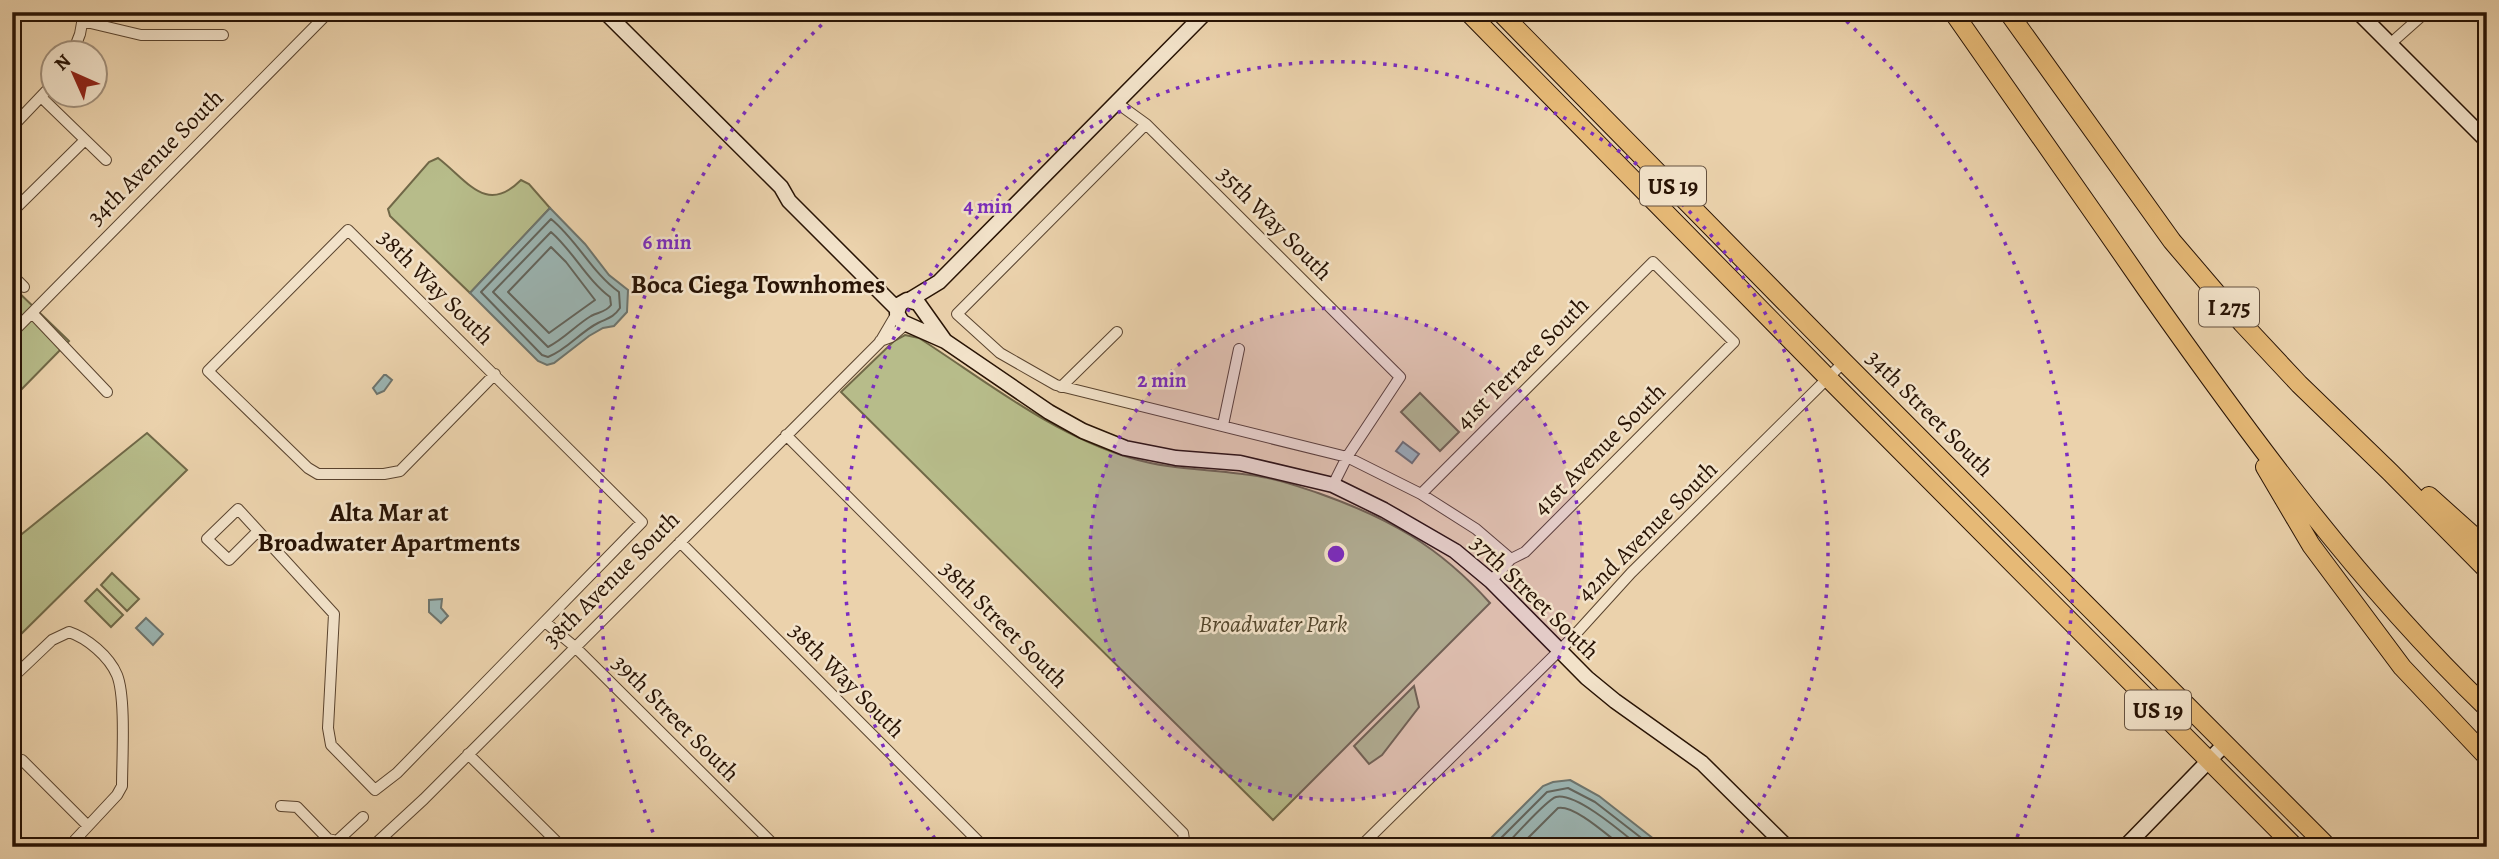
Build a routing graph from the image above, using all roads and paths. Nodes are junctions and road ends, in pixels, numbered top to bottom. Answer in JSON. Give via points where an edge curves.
{"nodes":[{"id":1,"x":329,"y":12,"type":"edge"},
{"id":2,"x":605,"y":12,"type":"edge"},
{"id":3,"x":1206,"y":12,"type":"edge"},
{"id":4,"x":1468,"y":12,"type":"edge"},
{"id":5,"x":1500,"y":12,"type":"edge"},
{"id":6,"x":1953,"y":12,"type":"edge"},
{"id":7,"x":2008,"y":12,"type":"edge"},
{"id":8,"x":2358,"y":12,"type":"edge"},
{"id":9,"x":2426,"y":12,"type":"edge"},
{"id":10,"x":83,"y":17,"type":"edge"},
{"id":11,"x":223,"y":35,"type":"dead end"},
{"id":12,"x":77,"y":38,"type":"edge"},
{"id":13,"x":2390,"y":44,"type":"junction"},
{"id":14,"x":1505,"y":50,"type":"junction"},
{"id":15,"x":1577,"y":90,"type":"junction"},
{"id":16,"x":38,"y":100,"type":"edge"},
{"id":17,"x":1117,"y":103,"type":"junction"},
{"id":18,"x":1562,"y":107,"type":"junction"},
{"id":19,"x":53,"y":108,"type":"edge"},
{"id":20,"x":1146,"y":124,"type":"junction"},
{"id":21,"x":12,"y":127,"type":"edge"},
{"id":22,"x":85,"y":139,"type":"junction"},
{"id":23,"x":2487,"y":141,"type":"edge"},
{"id":24,"x":1640,"y":153,"type":"junction"},
{"id":25,"x":106,"y":160,"type":"dead end"},
{"id":26,"x":12,"y":212,"type":"edge"},
{"id":27,"x":12,"y":275,"type":"edge"},
{"id":28,"x":24,"y":288,"type":"dead end"},
{"id":29,"x":908,"y":311,"type":"junction"},
{"id":30,"x":32,"y":313,"type":"junction"},
{"id":31,"x":1117,"y":332,"type":"dead end"},
{"id":32,"x":12,"y":333,"type":"edge"},
{"id":33,"x":1734,"y":342,"type":"joint"},
{"id":34,"x":1239,"y":349,"type":"dead end"},
{"id":35,"x":1844,"y":362,"type":"junction"},
{"id":36,"x":495,"y":374,"type":"junction"},
{"id":37,"x":1828,"y":379,"type":"junction"},
{"id":38,"x":1062,"y":387,"type":"junction"},
{"id":39,"x":2218,"y":389,"type":"junction"},
{"id":40,"x":107,"y":392,"type":"dead end"},
{"id":41,"x":1223,"y":425,"type":"junction"},
{"id":42,"x":786,"y":435,"type":"junction"},
{"id":43,"x":1347,"y":457,"type":"junction"},
{"id":44,"x":2390,"y":472,"type":"junction"},
{"id":45,"x":1333,"y":485,"type":"junction"},
{"id":46,"x":1421,"y":494,"type":"junction"},
{"id":47,"x":642,"y":522,"type":"joint"},
{"id":48,"x":258,"y":531,"type":"junction"},
{"id":49,"x":1988,"y":539,"type":"junction"},
{"id":50,"x":680,"y":542,"type":"junction"},
{"id":51,"x":2487,"y":548,"type":"edge"},
{"id":52,"x":2037,"y":555,"type":"junction"},
{"id":53,"x":1511,"y":559,"type":"junction"},
{"id":54,"x":2487,"y":570,"type":"edge"},
{"id":55,"x":2022,"y":573,"type":"junction"},
{"id":56,"x":1491,"y":581,"type":"junction"},
{"id":57,"x":2073,"y":592,"type":"junction"},
{"id":58,"x":545,"y":622,"type":"junction"},
{"id":59,"x":575,"y":647,"type":"junction"},
{"id":60,"x":1559,"y":650,"type":"junction"},
{"id":61,"x":12,"y":678,"type":"edge"},
{"id":62,"x":2487,"y":708,"type":"edge"},
{"id":63,"x":2225,"y":744,"type":"junction"},
{"id":64,"x":468,"y":754,"type":"junction"},
{"id":65,"x":2487,"y":757,"type":"edge"},
{"id":66,"x":22,"y":760,"type":"dead end"},
{"id":67,"x":2209,"y":761,"type":"junction"},
{"id":68,"x":281,"y":806,"type":"dead end"},
{"id":69,"x":363,"y":817,"type":"dead end"},
{"id":70,"x":87,"y":825,"type":"junction"},
{"id":71,"x":324,"y":843,"type":"edge"},
{"id":72,"x":379,"y":845,"type":"edge"},
{"id":73,"x":72,"y":847,"type":"edge"},
{"id":74,"x":562,"y":847,"type":"edge"},
{"id":75,"x":776,"y":847,"type":"edge"},
{"id":76,"x":984,"y":847,"type":"edge"},
{"id":77,"x":1185,"y":847,"type":"edge"},
{"id":78,"x":1360,"y":847,"type":"edge"},
{"id":79,"x":1787,"y":847,"type":"edge"},
{"id":80,"x":2125,"y":847,"type":"edge"},
{"id":81,"x":2295,"y":847,"type":"edge"},
{"id":82,"x":2328,"y":847,"type":"edge"}],
"edges":[{"from":1,"to":30,"type":"street","name":"34th Avenue South"},
{"from":2,"to":29,"type":"street","name":"37th Street South","via":[[781,187],[789,201]]},
{"from":3,"to":17,"type":"street","name":"38th Avenue South"},
{"from":4,"to":14,"type":"highway","name":"34th Street South","number":"US 19"},
{"from":5,"to":15,"type":"highway","name":"34th Street South","number":"US 19"},
{"from":6,"to":39,"type":"highway","number":"I 275"},
{"from":7,"to":44,"type":"highway","number":"I 275","via":[[2181,251],[2299,384]]},
{"from":8,"to":13,"type":"street"},
{"from":9,"to":13,"type":"street"},
{"from":10,"to":11,"type":"street","via":[[141,35]]},
{"from":10,"to":12,"type":"street"},
{"from":13,"to":23,"type":"street"},
{"from":14,"to":15,"type":"highway","via":[[1531,62],[1556,87]]},
{"from":14,"to":18,"type":"highway","name":"34th Street South","number":"US 19"},
{"from":15,"to":24,"type":"highway","name":"34th Street South","number":"US 19"},
{"from":16,"to":21,"type":"street"},
{"from":17,"to":20,"type":"street","name":"35th Way South"},
{"from":17,"to":29,"type":"street","name":"38th Avenue South"},
{"from":18,"to":24,"type":"highway","via":[[1578,110],[1614,145]]},
{"from":18,"to":37,"type":"highway","name":"34th Street South","number":"US 19"},
{"from":19,"to":22,"type":"street"},
{"from":20,"to":38,"type":"street","via":[[957,314],[1000,354]]},
{"from":20,"to":43,"type":"street","name":"35th Way South","via":[[1399,377]]},
{"from":22,"to":25,"type":"street"},
{"from":22,"to":26,"type":"street"},
{"from":24,"to":35,"type":"highway","name":"34th Street South","number":"US 19"},
{"from":27,"to":28,"type":"street"},
{"from":29,"to":42,"type":"street","name":"38th Avenue South"},
{"from":29,"to":45,"type":"street","name":"37th Street South","via":[[945,341],[1083,431],[1125,448],[1240,463]]},
{"from":30,"to":32,"type":"street","name":"34th Avenue South"},
{"from":30,"to":40,"type":"street"},
{"from":31,"to":38,"type":"street"},
{"from":33,"to":46,"type":"street","name":"41st Terrace South","via":[[1653,262]]},
{"from":33,"to":53,"type":"street","name":"41st Avenue South","via":[[1525,552]]},
{"from":34,"to":41,"type":"street"},
{"from":35,"to":37,"type":"street","name":"42nd Avenue South"},
{"from":35,"to":52,"type":"highway","name":"34th Street South","number":"US 19"},
{"from":36,"to":36,"type":"street","name":"38th Way South","via":[[348,230],[208,371],[318,474],[400,471]]},
{"from":36,"to":47,"type":"street","name":"38th Way South"},
{"from":37,"to":49,"type":"highway","name":"34th Street South","number":"US 19"},
{"from":37,"to":60,"type":"street","name":"42nd Avenue South"},
{"from":38,"to":41,"type":"street"},
{"from":39,"to":62,"type":"highway","number":"I 275","via":[[2308,508],[2429,651]]},
{"from":39,"to":65,"type":"highway","via":[[2311,545],[2418,687]]},
{"from":41,"to":43,"type":"street"},
{"from":42,"to":50,"type":"street","name":"38th Avenue South"},
{"from":42,"to":77,"type":"street","name":"38th Street South","via":[[1183,833]]},
{"from":43,"to":45,"type":"street"},
{"from":43,"to":46,"type":"street"},
{"from":44,"to":51,"type":"highway","via":[[2424,492]]},
{"from":44,"to":54,"type":"highway","number":"I 275"},
{"from":45,"to":56,"type":"street","name":"37th Street South","via":[[1455,551]]},
{"from":46,"to":53,"type":"street","via":[[1476,529]]},
{"from":47,"to":58,"type":"street","name":"38th Avenue South"},
{"from":48,"to":48,"type":"street","via":[[238,509],[207,539],[229,560]]},
{"from":48,"to":58,"type":"street","name":"38th Avenue South","via":[[334,614],[331,745],[376,790]]},
{"from":49,"to":52,"type":"highway","via":[[2027,558]]},
{"from":49,"to":55,"type":"highway","name":"34th Street South","number":"US 19"},
{"from":50,"to":59,"type":"street","name":"38th Avenue South"},
{"from":50,"to":76,"type":"street","name":"38th Way South"},
{"from":52,"to":57,"type":"highway","name":"34th Street South","number":"US 19"},
{"from":53,"to":56,"type":"street","name":"41st Avenue South"},
{"from":55,"to":57,"type":"highway","via":[[2035,569],[2053,585]]},
{"from":55,"to":67,"type":"highway","name":"34th Street South","number":"US 19"},
{"from":56,"to":60,"type":"street","name":"37th Street South"},
{"from":57,"to":63,"type":"highway","name":"34th Street South","number":"US 19"},
{"from":58,"to":59,"type":"street","name":"39th Street South"},
{"from":59,"to":64,"type":"street","name":"38th Avenue South"},
{"from":59,"to":75,"type":"street","name":"39th Street South"},
{"from":60,"to":78,"type":"street","name":"42nd Avenue South"},
{"from":60,"to":79,"type":"street","name":"37th Street South","via":[[1615,701],[1702,763]]},
{"from":61,"to":70,"type":"street","via":[[52,640],[69,632],[102,654],[117,675],[122,786]]},
{"from":63,"to":67,"type":"street"},
{"from":63,"to":82,"type":"highway","name":"34th Street South","number":"US 19"},
{"from":64,"to":72,"type":"street","name":"38th Avenue South"},
{"from":64,"to":74,"type":"street"},
{"from":66,"to":70,"type":"street"},
{"from":67,"to":80,"type":"street"},
{"from":67,"to":81,"type":"highway","name":"34th Street South","number":"US 19"},
{"from":68,"to":71,"type":"street","via":[[297,807]]},
{"from":69,"to":71,"type":"street","via":[[338,841]]},
{"from":70,"to":73,"type":"street"}]}
